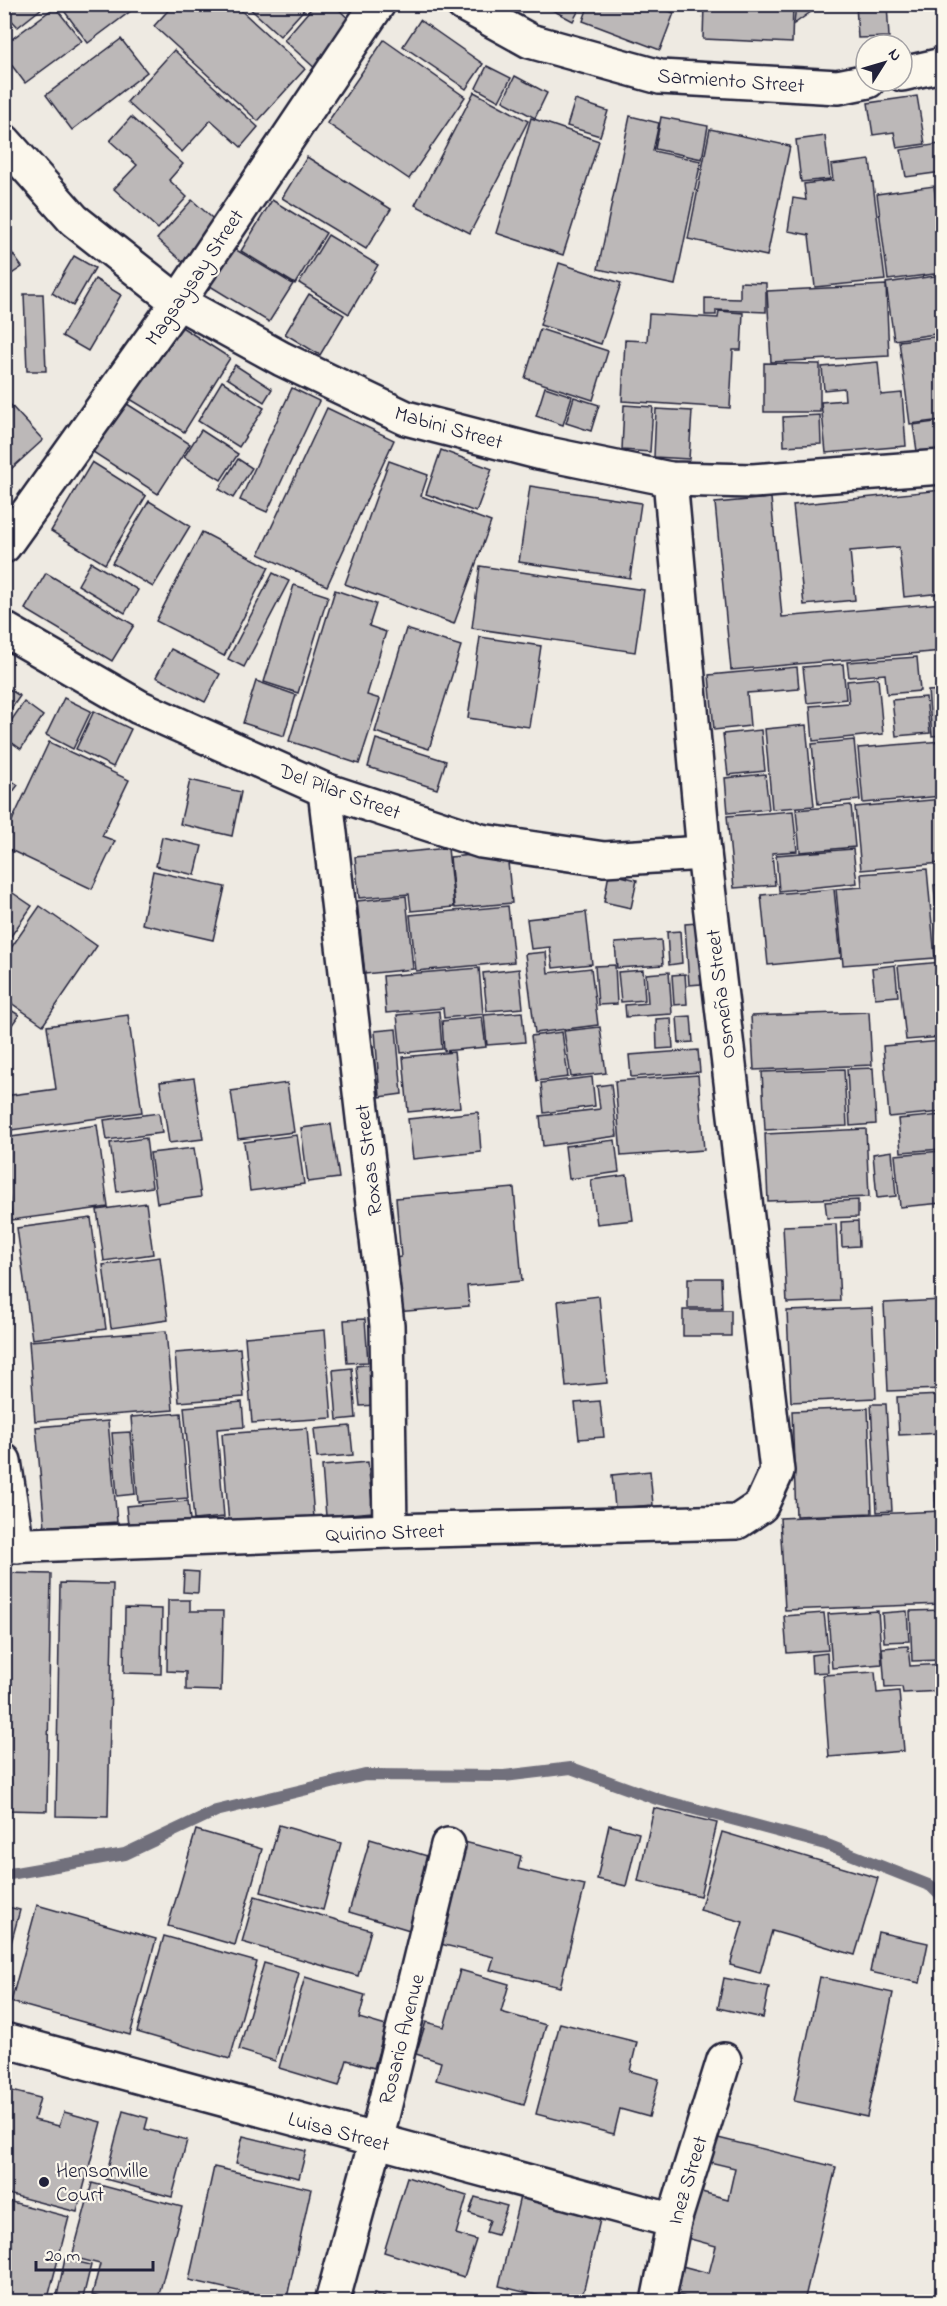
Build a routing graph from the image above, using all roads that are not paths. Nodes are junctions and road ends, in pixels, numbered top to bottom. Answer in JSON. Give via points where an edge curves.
{"nodes":[{"id":1,"x":378,"y":4,"type":"edge"},
{"id":2,"x":463,"y":4,"type":"edge"},
{"id":3,"x":942,"y":65,"type":"edge"},
{"id":4,"x":914,"y":71,"type":"edge"},
{"id":5,"x":854,"y":84,"type":"edge"},
{"id":6,"x":4,"y":141,"type":"edge"},
{"id":7,"x":178,"y":302,"type":"junction"},
{"id":8,"x":942,"y":467,"type":"edge"},
{"id":9,"x":670,"y":479,"type":"junction"},
{"id":10,"x":4,"y":546,"type":"edge"},
{"id":11,"x":4,"y":629,"type":"edge"},
{"id":12,"x":325,"y":790,"type":"junction"},
{"id":13,"x":704,"y":853,"type":"junction"},
{"id":14,"x":4,"y":1461,"type":"edge"},
{"id":15,"x":761,"y":1506,"type":"joint"},
{"id":16,"x":390,"y":1531,"type":"junction"},
{"id":17,"x":11,"y":1546,"type":"edge"},
{"id":18,"x":448,"y":1845,"type":"dead end"},
{"id":19,"x":4,"y":2040,"type":"edge"},
{"id":20,"x":724,"y":2060,"type":"dead end"},
{"id":21,"x":376,"y":2141,"type":"junction"},
{"id":22,"x":674,"y":2221,"type":"junction"},
{"id":23,"x":332,"y":2301,"type":"edge"},
{"id":24,"x":658,"y":2301,"type":"edge"}],
"edges":[{"from":1,"to":7,"type":"street","name":"Magsaysay Street"},
{"from":2,"to":5,"type":"street","name":"Sarmiento Street","via":[[530,41],[660,77],[838,87]]},
{"from":3,"to":4,"type":"street"},
{"from":6,"to":7,"type":"street","name":"Mabini Street","via":[[74,220]]},
{"from":7,"to":9,"type":"street","name":"Mabini Street","via":[[282,359],[406,418],[538,452]]},
{"from":7,"to":10,"type":"street","name":"Magsaysay Street"},
{"from":8,"to":9,"type":"street","name":"Mabini Street","via":[[753,481]]},
{"from":9,"to":13,"type":"street","name":"Osmeña Street"},
{"from":11,"to":12,"type":"street","name":"Del Pilar Street","via":[[139,707]]},
{"from":12,"to":13,"type":"street","name":"Del Pilar Street","via":[[481,841],[604,859]]},
{"from":12,"to":16,"type":"street","name":"Roxas Street","via":[[387,1325]]},
{"from":13,"to":15,"type":"street","name":"Osmeña Street","via":[[777,1471]]},
{"from":14,"to":17,"type":"street"},
{"from":15,"to":16,"type":"street","name":"Quirino Street","via":[[737,1522]]},
{"from":16,"to":17,"type":"street","name":"Quirino Street"},
{"from":18,"to":21,"type":"street","name":"Rosario Avenue"},
{"from":19,"to":21,"type":"street","name":"Luisa Street"},
{"from":20,"to":22,"type":"street","name":"Inez Street"},
{"from":21,"to":22,"type":"street","name":"Luisa Street"},
{"from":21,"to":23,"type":"street","name":"Rosario Avenue"},
{"from":22,"to":24,"type":"street","name":"Inez Street"}]}
